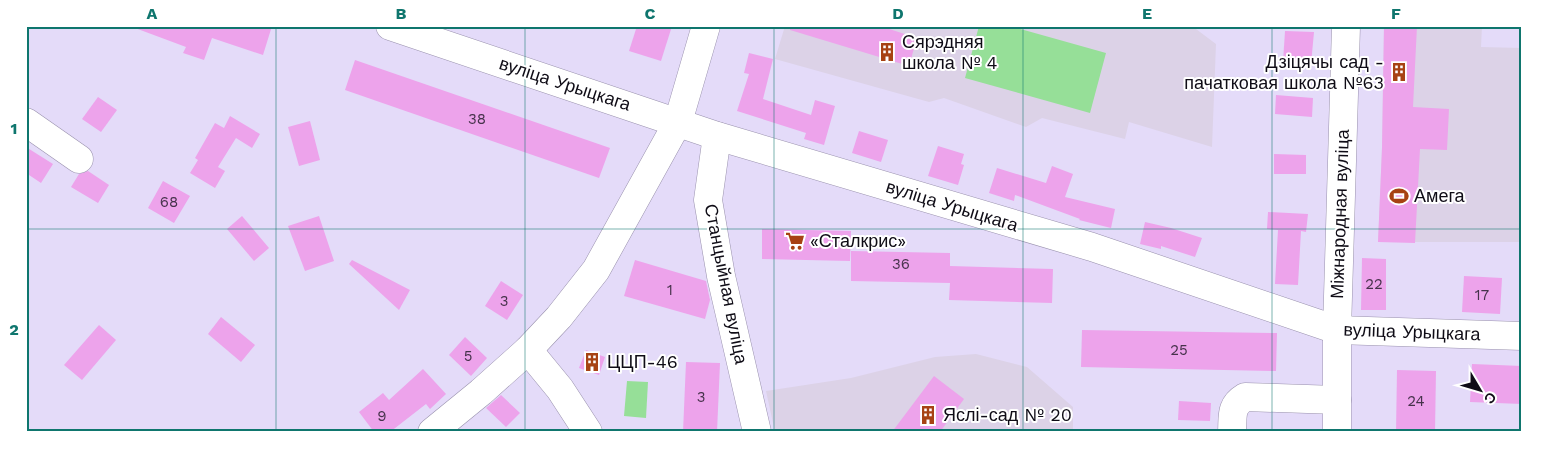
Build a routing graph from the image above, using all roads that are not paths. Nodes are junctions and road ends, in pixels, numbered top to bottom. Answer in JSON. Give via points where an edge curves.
{"nodes":[{"id":1,"x":390,"y":26,"type":"edge"},
{"id":2,"x":706,"y":26,"type":"edge"},
{"id":3,"x":1346,"y":26,"type":"edge"},
{"id":4,"x":26,"y":122,"type":"edge"},
{"id":5,"x":678,"y":122,"type":"junction"},
{"id":6,"x":717,"y":136,"type":"junction"},
{"id":7,"x":79,"y":159,"type":"dead end"},
{"id":8,"x":1337,"y":330,"type":"junction"},
{"id":9,"x":1522,"y":336,"type":"edge"},
{"id":10,"x":528,"y":350,"type":"junction"},
{"id":11,"x":1337,"y":400,"type":"junction"},
{"id":12,"x":432,"y":432,"type":"edge"},
{"id":13,"x":588,"y":432,"type":"edge"},
{"id":14,"x":757,"y":432,"type":"edge"},
{"id":15,"x":1232,"y":432,"type":"edge"},
{"id":16,"x":1337,"y":432,"type":"edge"}],
"edges":[{"from":1,"to":5,"type":"street","name":"вуліца Урыцкага"},
{"from":2,"to":5,"type":"street"},
{"from":3,"to":8,"type":"street","name":"Міжнародная вуліца"},
{"from":4,"to":7,"type":"street"},
{"from":5,"to":6,"type":"street","name":"вуліца Урыцкага"},
{"from":5,"to":10,"type":"street","via":[[596,270]]},
{"from":6,"to":8,"type":"street","name":"вуліца Урыцкага","via":[[1092,247]]},
{"from":6,"to":14,"type":"street","name":"Станцыйная вуліца","via":[[708,200]]},
{"from":8,"to":9,"type":"street","name":"вуліца Урыцкага"},
{"from":8,"to":11,"type":"street","name":"Міжнародная вуліца"},
{"from":10,"to":12,"type":"street"},
{"from":10,"to":13,"type":"street","via":[[560,389]]},
{"from":11,"to":15,"type":"street","via":[[1245,398],[1237,402],[1233,411]]},
{"from":11,"to":16,"type":"street","name":"Міжнародная вуліца"}]}
